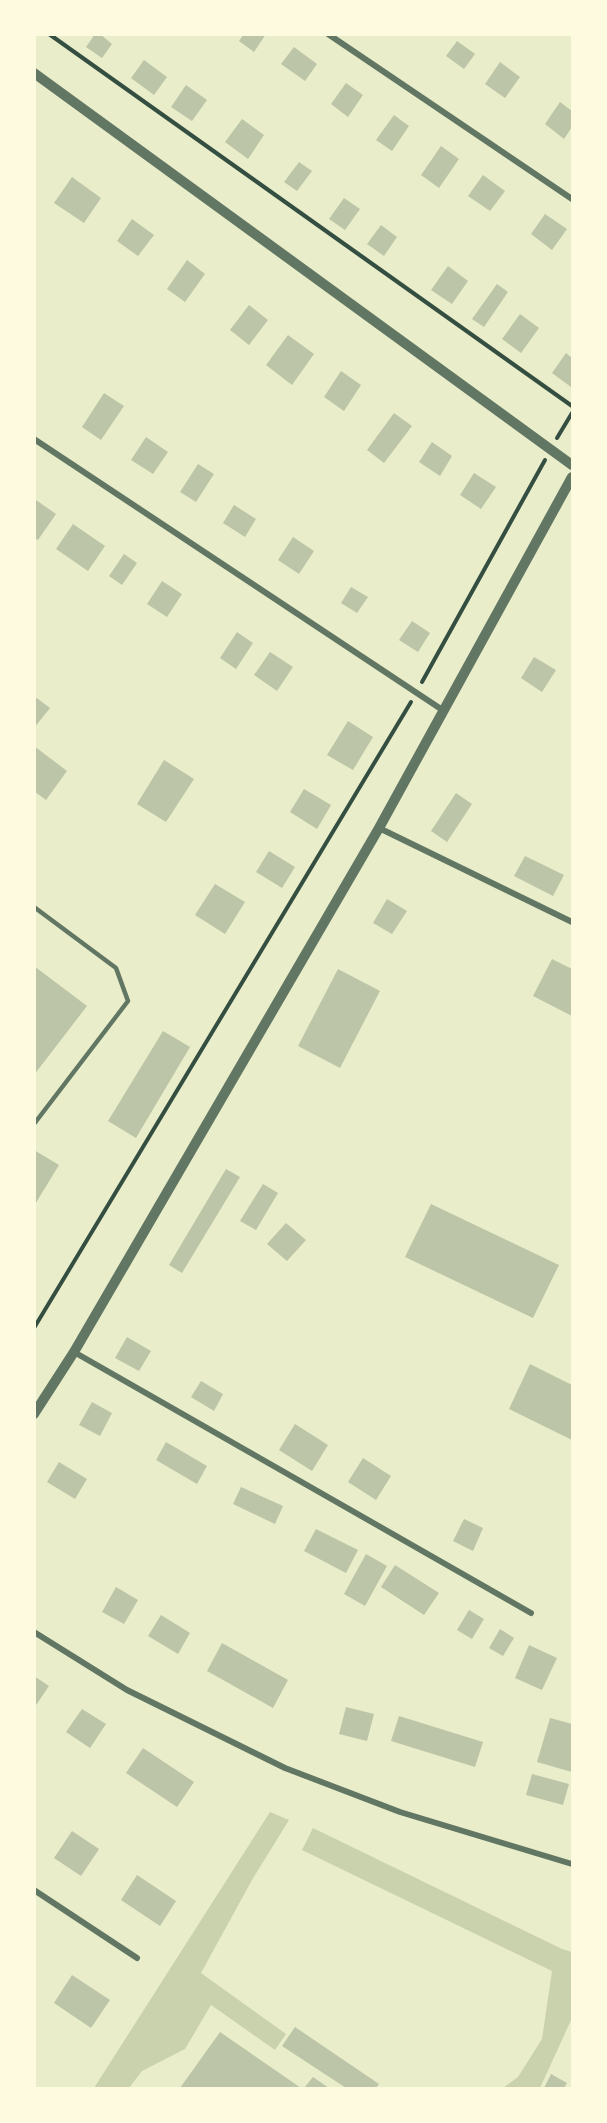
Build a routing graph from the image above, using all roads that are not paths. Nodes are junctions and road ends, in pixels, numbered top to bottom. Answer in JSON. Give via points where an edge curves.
{"nodes":[{"id":1,"x":328,"y":34,"type":"edge"},
{"id":2,"x":34,"y":73,"type":"edge"},
{"id":3,"x":573,"y":199,"type":"edge"},
{"id":4,"x":34,"y":440,"type":"edge"},
{"id":5,"x":573,"y":465,"type":"edge"},
{"id":6,"x":573,"y":477,"type":"edge"},
{"id":7,"x":445,"y":711,"type":"junction"},
{"id":8,"x":379,"y":828,"type":"junction"},
{"id":9,"x":34,"y":907,"type":"edge"},
{"id":10,"x":573,"y":922,"type":"edge"},
{"id":11,"x":34,"y":1124,"type":"edge"},
{"id":12,"x":74,"y":1352,"type":"junction"},
{"id":13,"x":34,"y":1414,"type":"edge"},
{"id":14,"x":531,"y":1613,"type":"dead end"},
{"id":15,"x":34,"y":1632,"type":"edge"},
{"id":16,"x":573,"y":1864,"type":"edge"},
{"id":17,"x":34,"y":1890,"type":"edge"},
{"id":18,"x":137,"y":1958,"type":"dead end"}],
"edges":[{"from":1,"to":3,"type":"street"},
{"from":2,"to":5,"type":"street"},
{"from":4,"to":7,"type":"street"},
{"from":6,"to":7,"type":"street"},
{"from":7,"to":8,"type":"street"},
{"from":8,"to":10,"type":"street"},
{"from":8,"to":12,"type":"street"},
{"from":9,"to":11,"type":"lane","via":[[116,968],[128,1001]]},
{"from":12,"to":13,"type":"street"},
{"from":12,"to":14,"type":"street"},
{"from":15,"to":16,"type":"street","via":[[127,1690],[285,1768],[400,1812]]},
{"from":17,"to":18,"type":"street"}]}
